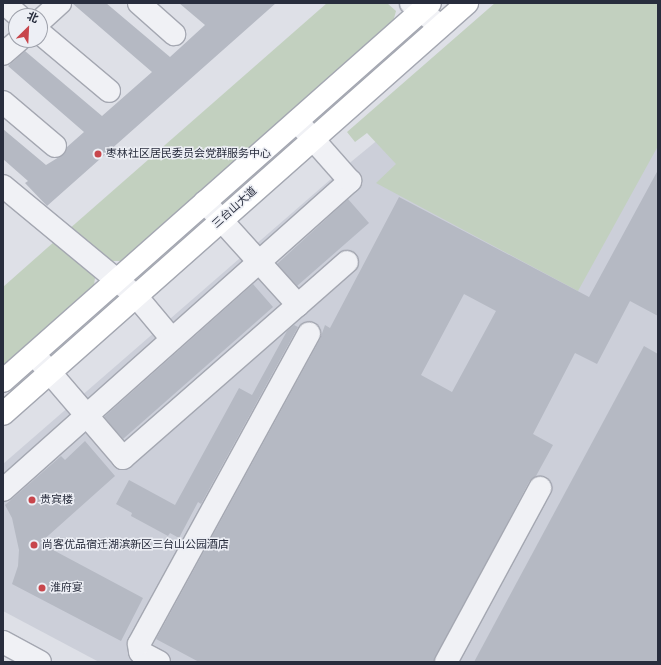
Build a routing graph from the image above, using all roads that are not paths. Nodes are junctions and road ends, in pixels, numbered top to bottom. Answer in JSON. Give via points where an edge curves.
{"nodes":[{"id":1,"x":60,"y":3,"type":"edge"},
{"id":2,"x":139,"y":3,"type":"edge"},
{"id":3,"x":467,"y":3,"type":"edge"},
{"id":4,"x":421,"y":6,"type":"edge"},
{"id":5,"x":48,"y":14,"type":"edge"},
{"id":6,"x":440,"y":26,"type":"junction"},
{"id":7,"x":174,"y":34,"type":"dead end"},
{"id":8,"x":48,"y":40,"type":"edge"},
{"id":9,"x":109,"y":91,"type":"dead end"},
{"id":10,"x":3,"y":102,"type":"edge"},
{"id":11,"x":297,"y":121,"type":"junction"},
{"id":12,"x":312,"y":140,"type":"junction"},
{"id":13,"x":55,"y":146,"type":"dead end"},
{"id":14,"x":3,"y":186,"type":"edge"},
{"id":15,"x":205,"y":202,"type":"junction"},
{"id":16,"x":222,"y":220,"type":"junction"},
{"id":17,"x":260,"y":262,"type":"junction"},
{"id":18,"x":347,"y":262,"type":"dead end"},
{"id":19,"x":117,"y":280,"type":"junction"},
{"id":20,"x":136,"y":296,"type":"junction"},
{"id":21,"x":298,"y":304,"type":"junction"},
{"id":22,"x":309,"y":333,"type":"dead end"},
{"id":23,"x":172,"y":339,"type":"junction"},
{"id":24,"x":34,"y":354,"type":"junction"},
{"id":25,"x":49,"y":373,"type":"junction"},
{"id":26,"x":3,"y":381,"type":"edge"},
{"id":27,"x":3,"y":414,"type":"edge"},
{"id":28,"x":87,"y":415,"type":"junction"},
{"id":29,"x":540,"y":488,"type":"dead end"},
{"id":30,"x":3,"y":490,"type":"edge"},
{"id":31,"x":3,"y":642,"type":"edge"},
{"id":32,"x":40,"y":662,"type":"edge"},
{"id":33,"x":159,"y":662,"type":"edge"},
{"id":34,"x":446,"y":662,"type":"edge"}],
"edges":[{"from":1,"to":5,"type":"street"},
{"from":2,"to":7,"type":"street"},
{"from":3,"to":6,"type":"main road","name":"三台山大道"},
{"from":4,"to":6,"type":"street"},
{"from":4,"to":11,"type":"main road"},
{"from":6,"to":12,"type":"main road","name":"三台山大道"},
{"from":8,"to":9,"type":"street"},
{"from":10,"to":13,"type":"street"},
{"from":11,"to":12,"type":"street"},
{"from":11,"to":15,"type":"main road"},
{"from":12,"to":16,"type":"main road","name":"三台山大道"},
{"from":12,"to":17,"type":"street","via":[[350,181]]},
{"from":14,"to":19,"type":"street"},
{"from":15,"to":16,"type":"street"},
{"from":15,"to":19,"type":"main road"},
{"from":16,"to":17,"type":"street"},
{"from":16,"to":20,"type":"main road","name":"三台山大道"},
{"from":17,"to":21,"type":"street"},
{"from":17,"to":23,"type":"street"},
{"from":18,"to":21,"type":"street"},
{"from":19,"to":20,"type":"street"},
{"from":19,"to":24,"type":"main road"},
{"from":20,"to":23,"type":"street"},
{"from":20,"to":25,"type":"main road","name":"三台山大道"},
{"from":21,"to":28,"type":"street","via":[[123,458]]},
{"from":22,"to":33,"type":"street","via":[[139,644],[140,652]]},
{"from":23,"to":28,"type":"street"},
{"from":24,"to":25,"type":"street"},
{"from":24,"to":26,"type":"main road"},
{"from":25,"to":27,"type":"main road","name":"三台山大道"},
{"from":25,"to":28,"type":"street"},
{"from":28,"to":30,"type":"street"},
{"from":29,"to":34,"type":"street"},
{"from":31,"to":32,"type":"street"}]}
